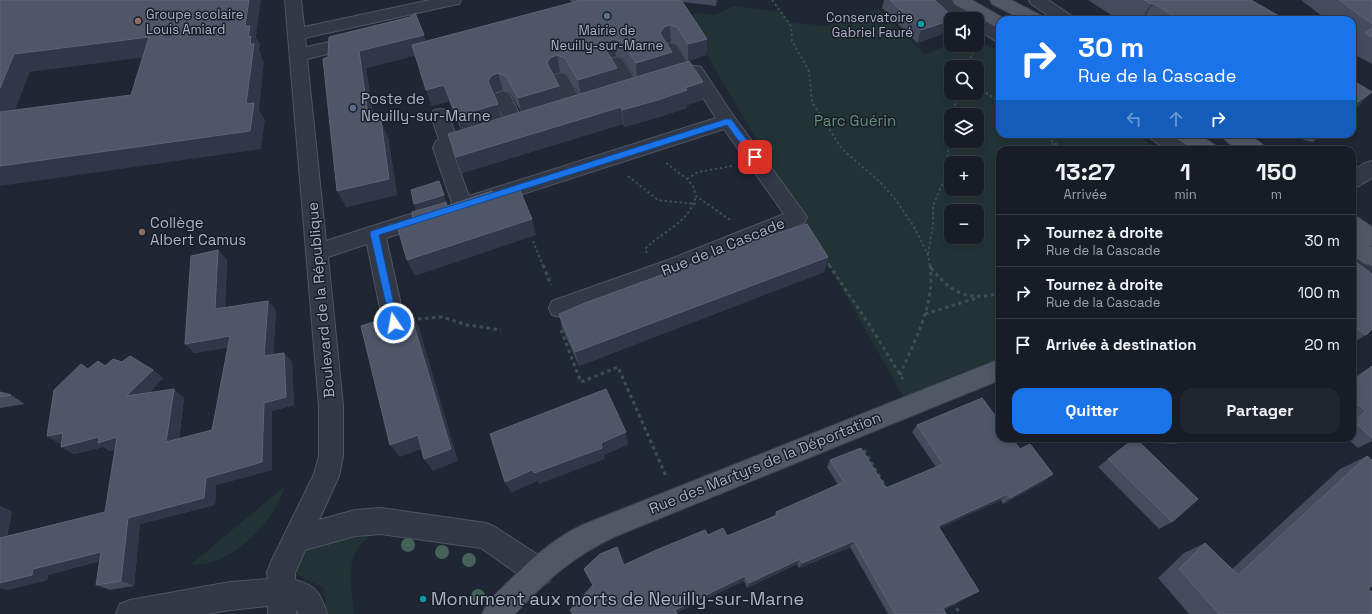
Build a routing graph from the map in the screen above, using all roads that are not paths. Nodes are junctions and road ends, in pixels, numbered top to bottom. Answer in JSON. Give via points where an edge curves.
{"nodes":[{"id":1,"x":293,"y":0,"type":"edge"},
{"id":2,"x":452,"y":0,"type":"edge"},
{"id":3,"x":939,"y":0,"type":"edge"},
{"id":4,"x":960,"y":0,"type":"edge"},
{"id":5,"x":1037,"y":0,"type":"edge"},
{"id":6,"x":1003,"y":1,"type":"edge"},
{"id":7,"x":965,"y":12,"type":"edge"},
{"id":8,"x":972,"y":12,"type":"edge"},
{"id":9,"x":984,"y":14,"type":"edge"},
{"id":10,"x":1029,"y":16,"type":"edge"},
{"id":11,"x":1060,"y":16,"type":"edge"},
{"id":12,"x":984,"y":19,"type":"edge"},
{"id":13,"x":996,"y":21,"type":"edge"},
{"id":14,"x":984,"y":23,"type":"edge"},
{"id":15,"x":996,"y":33,"type":"edge"},
{"id":16,"x":297,"y":34,"type":"junction"},
{"id":17,"x":373,"y":38,"type":"edge"},
{"id":18,"x":671,"y":49,"type":"edge"},
{"id":19,"x":298,"y":55,"type":"junction"},
{"id":20,"x":616,"y":62,"type":"dead end"},
{"id":21,"x":685,"y":72,"type":"junction"},
{"id":22,"x":560,"y":79,"type":"dead end"},
{"id":23,"x":503,"y":97,"type":"dead end"},
{"id":24,"x":575,"y":106,"type":"edge"},
{"id":25,"x":440,"y":115,"type":"dead end"},
{"id":26,"x":729,"y":121,"type":"junction"},
{"id":27,"x":1164,"y":138,"type":"edge"},
{"id":28,"x":1190,"y":138,"type":"edge"},
{"id":29,"x":1237,"y":138,"type":"edge"},
{"id":30,"x":450,"y":144,"type":"junction"},
{"id":31,"x":1176,"y":146,"type":"edge"},
{"id":32,"x":1202,"y":146,"type":"edge"},
{"id":33,"x":1250,"y":146,"type":"edge"},
{"id":34,"x":1372,"y":168,"type":"edge"},
{"id":35,"x":1356,"y":178,"type":"edge"},
{"id":36,"x":450,"y":210,"type":"junction"},
{"id":37,"x":1356,"y":213,"type":"edge"},
{"id":38,"x":1372,"y":224,"type":"edge"},
{"id":39,"x":1356,"y":227,"type":"edge"},
{"id":40,"x":374,"y":234,"type":"junction"},
{"id":41,"x":1372,"y":238,"type":"edge"},
{"id":42,"x":1356,"y":248,"type":"edge"},
{"id":43,"x":317,"y":252,"type":"junction"},
{"id":44,"x":1372,"y":258,"type":"edge"},
{"id":45,"x":1356,"y":266,"type":"edge"},
{"id":46,"x":1372,"y":276,"type":"edge"},
{"id":47,"x":560,"y":317,"type":"edge"},
{"id":48,"x":394,"y":323,"type":"edge"},
{"id":49,"x":996,"y":371,"type":"edge"},
{"id":50,"x":296,"y":540,"type":"junction"},
{"id":51,"x":539,"y":572,"type":"junction"},
{"id":52,"x":282,"y":602,"type":"edge"},
{"id":53,"x":130,"y":614,"type":"edge"},
{"id":54,"x":313,"y":614,"type":"edge"},
{"id":55,"x":496,"y":614,"type":"edge"},
{"id":56,"x":511,"y":614,"type":"edge"}],
"edges":[{"from":1,"to":16,"type":"street","name":"Boulevard de la République"},
{"from":2,"to":16,"type":"street","via":[[407,17]]},
{"from":3,"to":7,"type":"street"},
{"from":4,"to":8,"type":"main road"},
{"from":5,"to":11,"type":"street"},
{"from":6,"to":9,"type":"main road"},
{"from":6,"to":10,"type":"main road"},
{"from":12,"to":13,"type":"main road"},
{"from":14,"to":15,"type":"street"},
{"from":16,"to":19,"type":"street","name":"Boulevard de la République"},
{"from":17,"to":19,"type":"street"},
{"from":18,"to":21,"type":"street"},
{"from":19,"to":43,"type":"street","name":"Boulevard de la République"},
{"from":20,"to":21,"type":"street","via":[[640,86]]},
{"from":21,"to":26,"type":"street","name":"Rue de la Cascade","via":[[695,71]]},
{"from":22,"to":24,"type":"street"},
{"from":23,"to":30,"type":"street","via":[[510,126]]},
{"from":25,"to":30,"type":"street"},
{"from":26,"to":36,"type":"street"},
{"from":26,"to":47,"type":"street","name":"Rue de la Cascade","via":[[797,217],[656,273]]},
{"from":27,"to":31,"type":"street"},
{"from":28,"to":32,"type":"main road"},
{"from":29,"to":33,"type":"main road"},
{"from":30,"to":36,"type":"street","via":[[442,148]]},
{"from":34,"to":35,"type":"street"},
{"from":36,"to":40,"type":"street"},
{"from":37,"to":38,"type":"main road"},
{"from":39,"to":41,"type":"main road"},
{"from":40,"to":43,"type":"street"},
{"from":40,"to":48,"type":"street"},
{"from":42,"to":44,"type":"main road"},
{"from":43,"to":50,"type":"street","name":"Boulevard de la République","via":[[331,406],[331,456],[326,476]]},
{"from":45,"to":46,"type":"street"},
{"from":49,"to":51,"type":"main road","name":"Rue des Martyrs de la Déportation","via":[[606,527],[567,547]]},
{"from":50,"to":51,"type":"street","via":[[354,523],[381,521],[486,536]]},
{"from":50,"to":52,"type":"street","name":"Boulevard de la République","via":[[282,572]]},
{"from":51,"to":55,"type":"main road","name":"Rue des Martyrs de la Déportation"},
{"from":51,"to":56,"type":"main road","name":"Rue des Martyrs de la Déportation"},
{"from":52,"to":53,"type":"street","via":[[230,596]]},
{"from":52,"to":54,"type":"street","via":[[297,594],[310,603]]}]}
